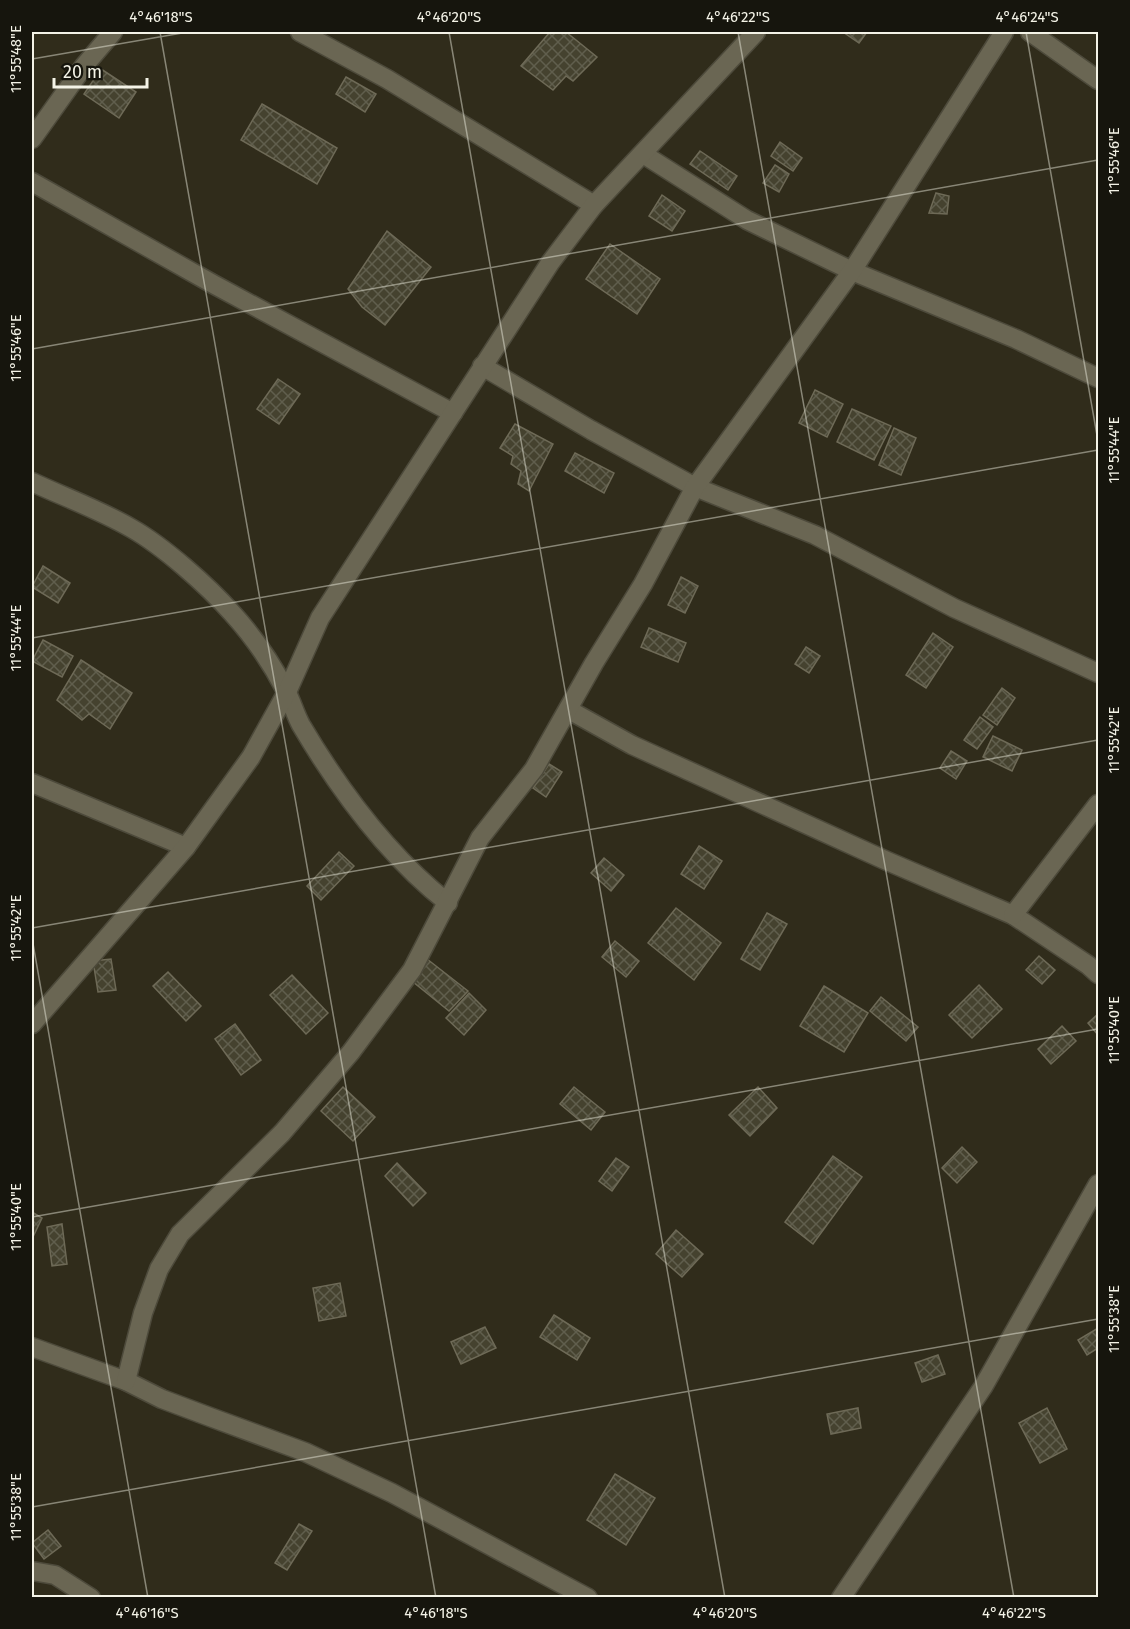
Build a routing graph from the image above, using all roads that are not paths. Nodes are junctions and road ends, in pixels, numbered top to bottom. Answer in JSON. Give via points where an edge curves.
{"nodes":[{"id":1,"x":113,"y":32,"type":"edge"},
{"id":2,"x":300,"y":32,"type":"edge"},
{"id":3,"x":756,"y":32,"type":"edge"},
{"id":4,"x":1004,"y":32,"type":"edge"},
{"id":5,"x":1030,"y":32,"type":"edge"},
{"id":6,"x":1098,"y":80,"type":"edge"},
{"id":7,"x":32,"y":139,"type":"edge"},
{"id":8,"x":643,"y":154,"type":"junction"},
{"id":9,"x":32,"y":182,"type":"edge"},
{"id":10,"x":594,"y":205,"type":"junction"},
{"id":11,"x":852,"y":272,"type":"junction"},
{"id":12,"x":482,"y":366,"type":"junction"},
{"id":13,"x":1098,"y":378,"type":"edge"},
{"id":14,"x":453,"y":413,"type":"junction"},
{"id":15,"x":32,"y":482,"type":"edge"},
{"id":16,"x":695,"y":487,"type":"junction"},
{"id":17,"x":1098,"y":673,"type":"edge"},
{"id":18,"x":287,"y":692,"type":"junction"},
{"id":19,"x":569,"y":710,"type":"junction"},
{"id":20,"x":32,"y":783,"type":"edge"},
{"id":21,"x":1098,"y":804,"type":"edge"},
{"id":22,"x":186,"y":847,"type":"junction"},
{"id":23,"x":448,"y":903,"type":"junction"},
{"id":24,"x":1013,"y":915,"type":"junction"},
{"id":25,"x":1098,"y":974,"type":"edge"},
{"id":26,"x":32,"y":1024,"type":"edge"},
{"id":27,"x":1098,"y":1184,"type":"edge"},
{"id":28,"x":32,"y":1347,"type":"edge"},
{"id":29,"x":126,"y":1381,"type":"junction"},
{"id":30,"x":32,"y":1571,"type":"edge"},
{"id":31,"x":577,"y":1595,"type":"edge"},
{"id":32,"x":91,"y":1598,"type":"edge"},
{"id":33,"x":841,"y":1598,"type":"edge"}],
"edges":[{"from":1,"to":7,"type":"street"},
{"from":2,"to":10,"type":"street","via":[[387,79]]},
{"from":3,"to":8,"type":"street"},
{"from":4,"to":11,"type":"street"},
{"from":5,"to":6,"type":"street"},
{"from":8,"to":10,"type":"street"},
{"from":8,"to":11,"type":"street","via":[[747,220]]},
{"from":9,"to":14,"type":"street"},
{"from":10,"to":12,"type":"street","via":[[550,262]]},
{"from":11,"to":13,"type":"street","via":[[1016,339]]},
{"from":11,"to":16,"type":"street"},
{"from":12,"to":14,"type":"street"},
{"from":12,"to":16,"type":"street"},
{"from":14,"to":18,"type":"street","via":[[320,618]]},
{"from":15,"to":18,"type":"street","via":[[132,528],[174,558],[232,613]]},
{"from":16,"to":17,"type":"street","via":[[815,535],[954,608]]},
{"from":16,"to":19,"type":"street"},
{"from":18,"to":22,"type":"street","via":[[250,758]]},
{"from":18,"to":23,"type":"street","via":[[299,722],[320,756],[382,841]]},
{"from":19,"to":23,"type":"street","via":[[534,769],[480,838]]},
{"from":19,"to":24,"type":"street","via":[[643,750]]},
{"from":20,"to":22,"type":"street"},
{"from":21,"to":24,"type":"street"},
{"from":22,"to":26,"type":"street"},
{"from":23,"to":29,"type":"street","via":[[412,970],[351,1052],[282,1132],[180,1234],[159,1269]]},
{"from":24,"to":25,"type":"street"},
{"from":27,"to":33,"type":"street","via":[[983,1387]]},
{"from":28,"to":29,"type":"street"},
{"from":29,"to":31,"type":"street","via":[[200,1414],[305,1452],[392,1493]]},
{"from":30,"to":32,"type":"street","via":[[55,1575]]}]}
